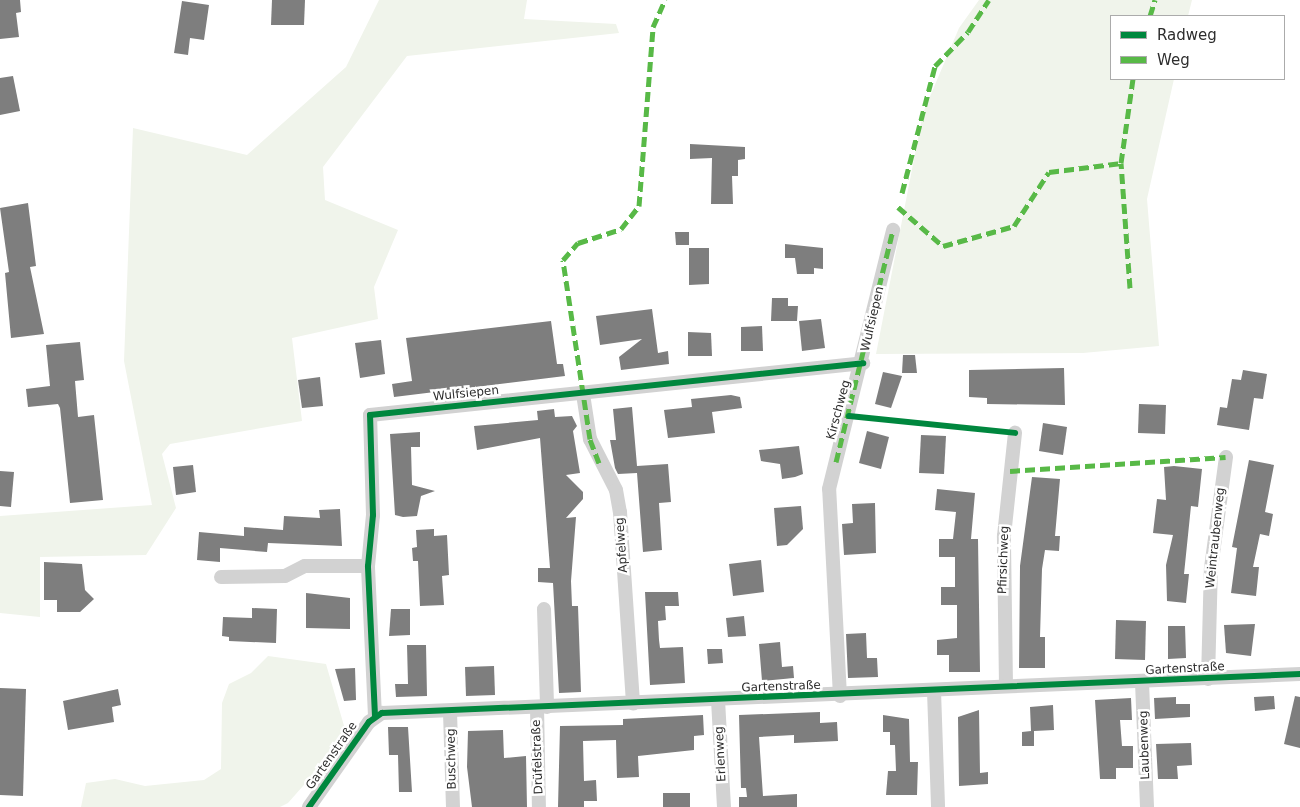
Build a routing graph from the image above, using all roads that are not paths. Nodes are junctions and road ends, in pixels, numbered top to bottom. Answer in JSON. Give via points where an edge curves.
{"nodes":[{"id":1,"x":893,"y":230,"type":"dead end"},
{"id":2,"x":863,"y":363,"type":"junction"},
{"id":3,"x":584,"y":394,"type":"junction"},
{"id":4,"x":1015,"y":434,"type":"dead end"},
{"id":5,"x":1226,"y":457,"type":"dead end"},
{"id":6,"x":368,"y":566,"type":"junction"},
{"id":7,"x":221,"y":577,"type":"dead end"},
{"id":8,"x":544,"y":609,"type":"dead end"},
{"id":9,"x":1300,"y":674,"type":"edge"},
{"id":10,"x":1208,"y":679,"type":"junction"},
{"id":11,"x":1142,"y":682,"type":"junction"},
{"id":12,"x":1006,"y":686,"type":"junction"},
{"id":13,"x":934,"y":691,"type":"junction"},
{"id":14,"x":840,"y":696,"type":"junction"},
{"id":15,"x":718,"y":700,"type":"junction"},
{"id":16,"x":633,"y":704,"type":"junction"},
{"id":17,"x":542,"y":707,"type":"junction"},
{"id":18,"x":450,"y":712,"type":"junction"},
{"id":19,"x":374,"y":716,"type":"junction"},
{"id":20,"x":309,"y":807,"type":"edge"},
{"id":21,"x":453,"y":807,"type":"edge"},
{"id":22,"x":539,"y":807,"type":"edge"},
{"id":23,"x":724,"y":807,"type":"edge"},
{"id":24,"x":938,"y":807,"type":"edge"},
{"id":25,"x":1147,"y":807,"type":"edge"}],
"edges":[{"from":1,"to":2,"type":"street","name":"Wulfsiepen"},
{"from":2,"to":3,"type":"street","name":"Wulfsiepen"},
{"from":2,"to":14,"type":"street","name":"Kirschweg","via":[[829,488]]},
{"from":3,"to":6,"type":"street","name":"Wulfsiepen","via":[[370,415],[373,515]]},
{"from":3,"to":16,"type":"street","name":"Apfelweg","via":[[590,439],[616,490],[620,512]]},
{"from":4,"to":12,"type":"street","name":"Pfirsichweg","via":[[1004,536]]},
{"from":5,"to":10,"type":"street","name":"Weintraubenweg","via":[[1211,568]]},
{"from":6,"to":7,"type":"street","via":[[305,566],[285,576]]},
{"from":6,"to":19,"type":"street","name":"Wulfsiepen"},
{"from":8,"to":17,"type":"street","name":"Drüfelstraße"},
{"from":9,"to":10,"type":"street","name":"Gartenstraße"},
{"from":10,"to":11,"type":"street","name":"Gartenstraße"},
{"from":11,"to":12,"type":"street","name":"Gartenstraße"},
{"from":11,"to":25,"type":"street","name":"Laubenweg"},
{"from":12,"to":13,"type":"street","name":"Gartenstraße"},
{"from":13,"to":14,"type":"street","name":"Gartenstraße"},
{"from":13,"to":24,"type":"street"},
{"from":14,"to":15,"type":"street","name":"Gartenstraße"},
{"from":15,"to":16,"type":"street","name":"Gartenstraße"},
{"from":15,"to":23,"type":"street","name":"Erlenweg"},
{"from":16,"to":17,"type":"street","name":"Gartenstraße"},
{"from":17,"to":18,"type":"street","name":"Gartenstraße"},
{"from":17,"to":22,"type":"street","name":"Drüfelstraße"},
{"from":18,"to":19,"type":"street","name":"Gartenstraße"},
{"from":18,"to":21,"type":"street","name":"Buschweg"},
{"from":19,"to":20,"type":"street","name":"Gartenstraße"}]}
